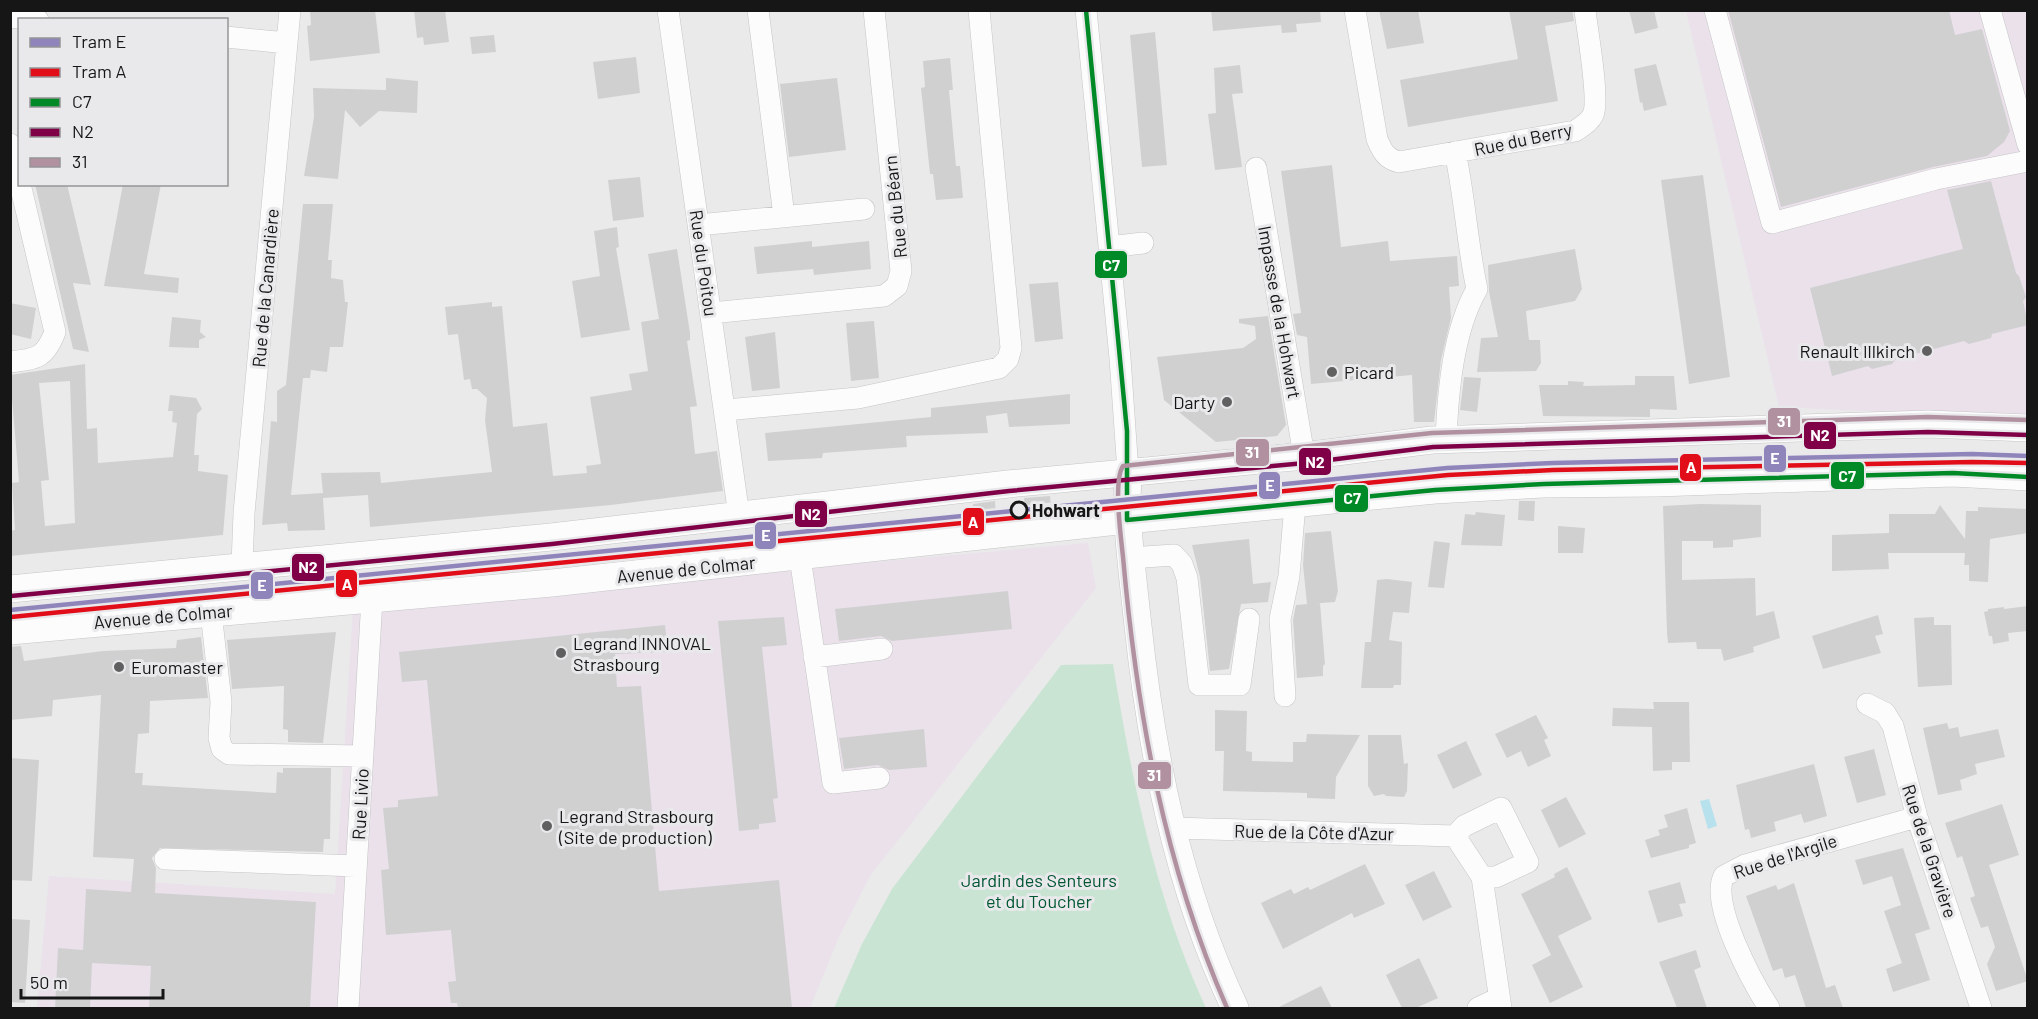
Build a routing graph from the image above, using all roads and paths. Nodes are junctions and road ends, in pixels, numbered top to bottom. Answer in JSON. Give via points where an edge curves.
{"nodes":[{"id":1,"x":290,"y":10,"type":"edge"},
{"id":2,"x":668,"y":10,"type":"edge"},
{"id":3,"x":758,"y":10,"type":"edge"},
{"id":4,"x":874,"y":10,"type":"edge"},
{"id":5,"x":979,"y":10,"type":"edge"},
{"id":6,"x":1086,"y":10,"type":"edge"},
{"id":7,"x":1355,"y":10,"type":"edge"},
{"id":8,"x":1585,"y":10,"type":"edge"},
{"id":9,"x":1714,"y":10,"type":"edge"},
{"id":10,"x":1990,"y":10,"type":"edge"},
{"id":11,"x":228,"y":37,"type":"edge"},
{"id":12,"x":287,"y":43,"type":"junction"},
{"id":13,"x":10,"y":144,"type":"edge"},
{"id":14,"x":2028,"y":145,"type":"edge"},
{"id":15,"x":1455,"y":153,"type":"junction"},
{"id":16,"x":2028,"y":161,"type":"edge"},
{"id":17,"x":1256,"y":168,"type":"dead end"},
{"id":18,"x":18,"y":176,"type":"edge"},
{"id":19,"x":20,"y":186,"type":"edge"},
{"id":20,"x":864,"y":210,"type":"dead end"},
{"id":21,"x":784,"y":216,"type":"junction"},
{"id":22,"x":699,"y":225,"type":"junction"},
{"id":23,"x":1143,"y":243,"type":"dead end"},
{"id":24,"x":1109,"y":247,"type":"junction"},
{"id":25,"x":711,"y":313,"type":"junction"},
{"id":26,"x":10,"y":362,"type":"edge"},
{"id":27,"x":726,"y":410,"type":"junction"},
{"id":28,"x":2028,"y":428,"type":"edge"},
{"id":29,"x":1446,"y":439,"type":"junction"},
{"id":30,"x":1304,"y":456,"type":"junction"},
{"id":31,"x":1128,"y":472,"type":"junction"},
{"id":32,"x":2028,"y":477,"type":"edge"},
{"id":33,"x":1294,"y":504,"type":"junction"},
{"id":34,"x":739,"y":516,"type":"junction"},
{"id":35,"x":1127,"y":520,"type":"junction"},
{"id":36,"x":800,"y":557,"type":"junction"},
{"id":37,"x":1130,"y":558,"type":"junction"},
{"id":38,"x":242,"y":565,"type":"junction"},
{"id":39,"x":10,"y":589,"type":"edge"},
{"id":40,"x":372,"y":599,"type":"junction"},
{"id":41,"x":244,"y":609,"type":"junction"},
{"id":42,"x":211,"y":612,"type":"junction"},
{"id":43,"x":1249,"y":619,"type":"dead end"},
{"id":44,"x":10,"y":631,"type":"edge"},
{"id":45,"x":882,"y":649,"type":"dead end"},
{"id":46,"x":814,"y":657,"type":"junction"},
{"id":47,"x":1285,"y":696,"type":"dead end"},
{"id":48,"x":1867,"y":704,"type":"dead end"},
{"id":49,"x":363,"y":756,"type":"junction"},
{"id":50,"x":879,"y":778,"type":"dead end"},
{"id":51,"x":1917,"y":817,"type":"junction"},
{"id":52,"x":1172,"y":828,"type":"junction"},
{"id":53,"x":1455,"y":836,"type":"junction"},
{"id":54,"x":165,"y":858,"type":"dead end"},
{"id":55,"x":356,"y":866,"type":"junction"},
{"id":56,"x":1482,"y":878,"type":"junction"},
{"id":57,"x":1500,"y":1003,"type":"edge"},
{"id":58,"x":348,"y":1008,"type":"edge"},
{"id":59,"x":1235,"y":1008,"type":"edge"},
{"id":60,"x":1478,"y":1008,"type":"edge"},
{"id":61,"x":1769,"y":1008,"type":"edge"},
{"id":62,"x":1981,"y":1008,"type":"edge"}],
"edges":[{"from":1,"to":12,"type":"street","name":"Rue de la Canardière"},
{"from":2,"to":22,"type":"street","name":"Rue du Poitou"},
{"from":3,"to":21,"type":"street"},
{"from":4,"to":25,"type":"street","name":"Rue du Béarn","via":[[901,271],[897,286],[884,296]]},
{"from":5,"to":27,"type":"street","via":[[1011,348],[1008,359],[999,368],[858,398]]},
{"from":6,"to":24,"type":"street"},
{"from":7,"to":15,"type":"street","name":"Rue du Berry","via":[[1377,140],[1383,152],[1399,162]]},
{"from":8,"to":15,"type":"street","name":"Rue du Berry","via":[[1595,100],[1593,115],[1586,124],[1575,131]]},
{"from":9,"to":16,"type":"street","via":[[1772,223],[1936,179]]},
{"from":10,"to":14,"type":"street"},
{"from":11,"to":12,"type":"street"},
{"from":12,"to":38,"type":"street","name":"Rue de la Canardière"},
{"from":13,"to":18,"type":"street"},
{"from":15,"to":29,"type":"street","via":[[1477,289],[1469,303],[1457,350]]},
{"from":17,"to":30,"type":"street","name":"Impasse de la Hohwart"},
{"from":19,"to":26,"type":"street","via":[[55,332],[48,350],[41,355],[33,360]]},
{"from":20,"to":21,"type":"street"},
{"from":21,"to":22,"type":"street"},
{"from":22,"to":25,"type":"street","name":"Rue du Poitou"},
{"from":23,"to":24,"type":"street"},
{"from":24,"to":31,"type":"street"},
{"from":25,"to":27,"type":"street","name":"Rue du Poitou"},
{"from":27,"to":34,"type":"street","name":"Rue du Poitou"},
{"from":28,"to":29,"type":"main road","via":[[1928,424]]},
{"from":29,"to":30,"type":"main road"},
{"from":30,"to":31,"type":"main road"},
{"from":31,"to":34,"type":"main road"},
{"from":31,"to":35,"type":"main road"},
{"from":32,"to":33,"type":"main road","name":"Avenue de Colmar","via":[[1953,472],[1544,484]]},
{"from":33,"to":35,"type":"main road","name":"Avenue de Colmar"},
{"from":33,"to":47,"type":"street","via":[[1289,576],[1280,619]]},
{"from":34,"to":38,"type":"main road"},
{"from":35,"to":36,"type":"main road","name":"Avenue de Colmar"},
{"from":35,"to":37,"type":"main road"},
{"from":36,"to":40,"type":"main road","name":"Avenue de Colmar"},
{"from":36,"to":46,"type":"street"},
{"from":37,"to":43,"type":"street","via":[[1174,555],[1182,564],[1187,578],[1199,685],[1240,685]]},
{"from":37,"to":52,"type":"main road","via":[[1155,755]]},
{"from":38,"to":39,"type":"main road"},
{"from":38,"to":41,"type":"main road","name":"Avenue de Colmar"},
{"from":40,"to":41,"type":"main road","name":"Avenue de Colmar"},
{"from":40,"to":49,"type":"street","name":"Rue Livio"},
{"from":41,"to":42,"type":"main road","name":"Avenue de Colmar"},
{"from":42,"to":44,"type":"main road","name":"Avenue de Colmar"},
{"from":42,"to":49,"type":"street","via":[[222,749],[229,754]]},
{"from":45,"to":46,"type":"street"},
{"from":46,"to":50,"type":"street","via":[[833,783]]},
{"from":48,"to":51,"type":"street","name":"Rue de la Gravière","via":[[1885,713],[1893,726]]},
{"from":49,"to":55,"type":"street","name":"Rue Livio"},
{"from":51,"to":61,"type":"street","name":"Rue de l'Argile","via":[[1745,865],[1724,876],[1719,888],[1724,910],[1743,960]]},
{"from":51,"to":62,"type":"street","name":"Rue de la Gravière"},
{"from":52,"to":53,"type":"street","name":"Rue de la Côte d'Azur"},
{"from":52,"to":59,"type":"main road","via":[[1220,977]]},
{"from":53,"to":56,"type":"street"},
{"from":53,"to":56,"type":"street","via":[[1464,826],[1501,808],[1528,862],[1496,877]]},
{"from":54,"to":55,"type":"street"},
{"from":55,"to":58,"type":"street","name":"Rue Livio"},
{"from":56,"to":57,"type":"street"},
{"from":57,"to":60,"type":"street"}]}
